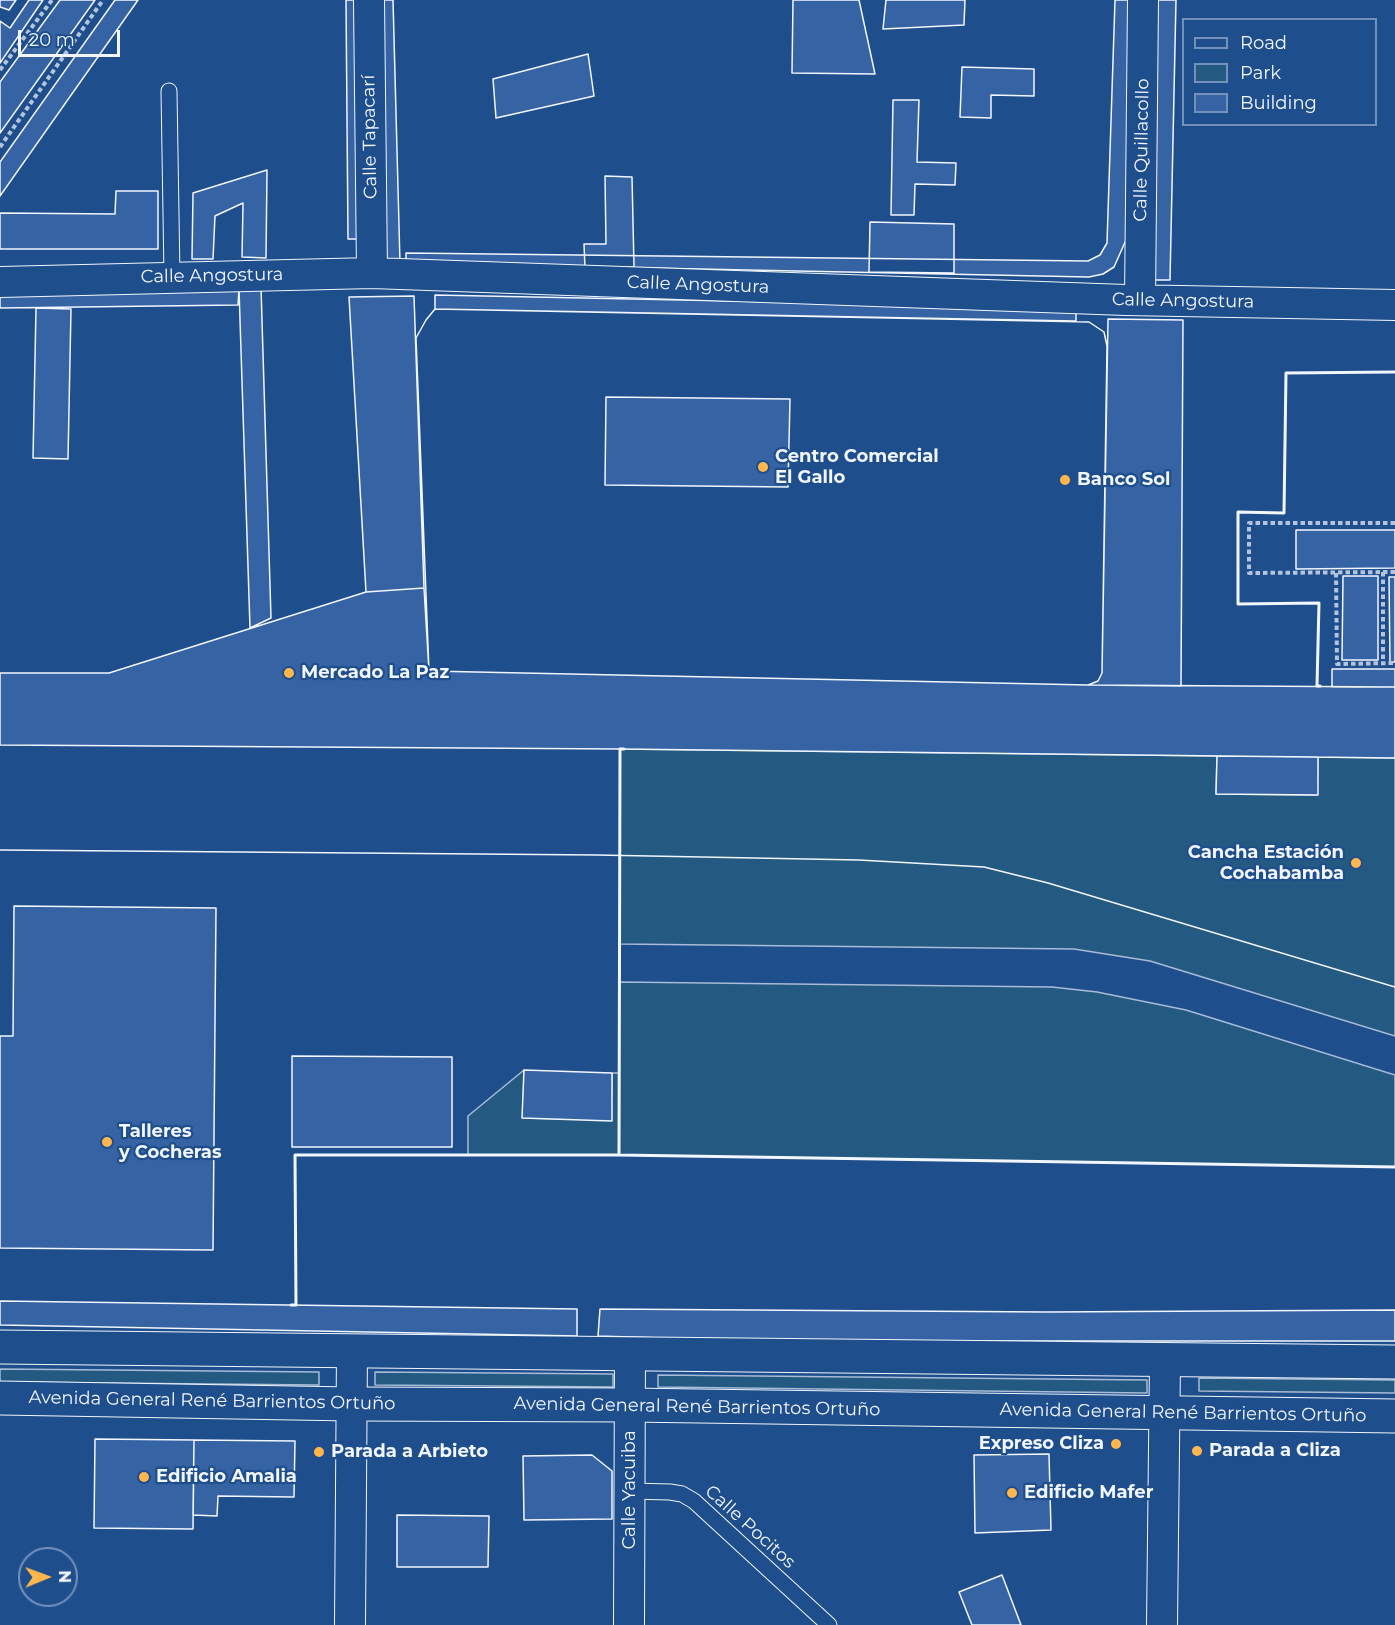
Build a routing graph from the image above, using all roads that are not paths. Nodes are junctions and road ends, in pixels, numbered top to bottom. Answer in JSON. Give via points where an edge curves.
{"nodes":[{"id":1,"x":369,"y":0,"type":"edge"},
{"id":2,"x":1143,"y":0,"type":"edge"},
{"id":3,"x":169,"y":91,"type":"dead end"},
{"id":4,"x":372,"y":273,"type":"junction"},
{"id":5,"x":172,"y":277,"type":"junction"},
{"id":6,"x":0,"y":282,"type":"edge"},
{"id":7,"x":1140,"y":300,"type":"junction"},
{"id":8,"x":1395,"y":305,"type":"edge"},
{"id":9,"x":0,"y":1347,"type":"edge"},
{"id":10,"x":352,"y":1351,"type":"junction"},
{"id":11,"x":630,"y":1354,"type":"junction"},
{"id":12,"x":1165,"y":1360,"type":"junction"},
{"id":13,"x":1395,"y":1362,"type":"edge"},
{"id":14,"x":0,"y":1398,"type":"edge"},
{"id":15,"x":352,"y":1404,"type":"junction"},
{"id":16,"x":629,"y":1405,"type":"junction"},
{"id":17,"x":1164,"y":1413,"type":"junction"},
{"id":18,"x":1395,"y":1416,"type":"edge"},
{"id":19,"x":630,"y":1491,"type":"junction"},
{"id":20,"x":350,"y":1625,"type":"edge"},
{"id":21,"x":629,"y":1625,"type":"edge"},
{"id":22,"x":829,"y":1625,"type":"edge"},
{"id":23,"x":1162,"y":1625,"type":"edge"}],
"edges":[{"from":1,"to":4,"type":"street","name":"Calle Tapacarí"},
{"from":2,"to":7,"type":"street","name":"Calle Quillacollo"},
{"from":3,"to":5,"type":"lane"},
{"from":4,"to":5,"type":"street","name":"Calle Angostura"},
{"from":4,"to":7,"type":"street","name":"Calle Angostura"},
{"from":5,"to":6,"type":"street","name":"Calle Angostura"},
{"from":7,"to":8,"type":"street","name":"Calle Angostura"},
{"from":9,"to":10,"type":"main road"},
{"from":10,"to":11,"type":"main road"},
{"from":10,"to":15,"type":"street"},
{"from":11,"to":12,"type":"main road"},
{"from":11,"to":16,"type":"street","name":"Calle Yacuiba"},
{"from":12,"to":13,"type":"main road"},
{"from":12,"to":17,"type":"street"},
{"from":14,"to":15,"type":"main road","name":"Avenida General René Barrientos Ortuño"},
{"from":15,"to":16,"type":"main road","name":"Avenida General René Barrientos Ortuño"},
{"from":15,"to":20,"type":"street"},
{"from":16,"to":17,"type":"main road","name":"Avenida General René Barrientos Ortuño"},
{"from":16,"to":19,"type":"street","name":"Calle Yacuiba"},
{"from":17,"to":18,"type":"main road","name":"Avenida General René Barrientos Ortuño"},
{"from":17,"to":23,"type":"street"},
{"from":19,"to":21,"type":"street","name":"Calle Yacuiba"},
{"from":19,"to":22,"type":"lane","name":"Calle Pocitos","via":[[676,1493],[694,1501]]}]}
